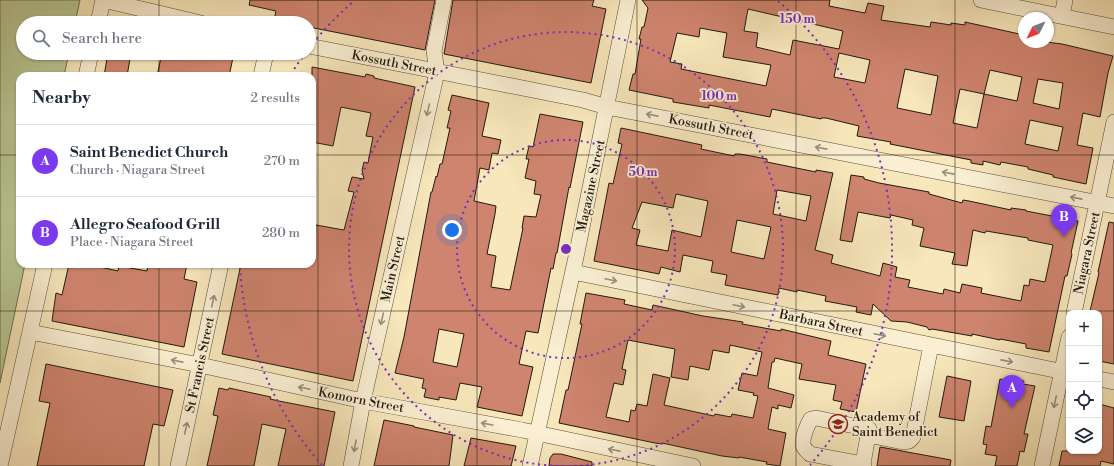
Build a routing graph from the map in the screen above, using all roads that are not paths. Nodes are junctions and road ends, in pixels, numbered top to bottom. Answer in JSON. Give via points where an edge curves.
{"nodes":[{"id":1,"x":103,"y":0,"type":"edge"},
{"id":2,"x":444,"y":0,"type":"edge"},
{"id":3,"x":628,"y":0,"type":"edge"},
{"id":4,"x":981,"y":0,"type":"edge"},
{"id":5,"x":1065,"y":0,"type":"edge"},
{"id":6,"x":100,"y":16,"type":"edge"},
{"id":7,"x":171,"y":16,"type":"edge"},
{"id":8,"x":1062,"y":16,"type":"junction"},
{"id":9,"x":1114,"y":27,"type":"edge"},
{"id":10,"x":316,"y":47,"type":"edge"},
{"id":11,"x":89,"y":60,"type":"edge"},
{"id":12,"x":264,"y":60,"type":"edge"},
{"id":13,"x":87,"y":72,"type":"edge"},
{"id":14,"x":262,"y":72,"type":"edge"},
{"id":15,"x":437,"y":72,"type":"junction"},
{"id":16,"x":608,"y":107,"type":"junction"},
{"id":17,"x":1114,"y":122,"type":"edge"},
{"id":18,"x":1097,"y":202,"type":"junction"},
{"id":19,"x":1114,"y":206,"type":"edge"},
{"id":20,"x":44,"y":268,"type":"edge"},
{"id":21,"x":220,"y":268,"type":"edge"},
{"id":22,"x":573,"y":272,"type":"junction"},
{"id":23,"x":1075,"y":310,"type":"edge"},
{"id":24,"x":30,"y":332,"type":"junction"},
{"id":25,"x":931,"y":345,"type":"junction"},
{"id":26,"x":1068,"y":346,"type":"edge"},
{"id":27,"x":200,"y":365,"type":"junction"},
{"id":28,"x":1065,"y":372,"type":"edge"},
{"id":29,"x":1102,"y":380,"type":"edge"},
{"id":30,"x":1114,"y":382,"type":"edge"},
{"id":31,"x":363,"y":401,"type":"junction"},
{"id":32,"x":537,"y":434,"type":"junction"},
{"id":33,"x":868,"y":435,"type":"junction"},
{"id":34,"x":864,"y":465,"type":"edge"},
{"id":35,"x":0,"y":466,"type":"edge"},
{"id":36,"x":178,"y":466,"type":"edge"},
{"id":37,"x":351,"y":466,"type":"edge"},
{"id":38,"x":530,"y":466,"type":"edge"},
{"id":39,"x":693,"y":466,"type":"edge"},
{"id":40,"x":1042,"y":466,"type":"edge"}],
"edges":[{"from":1,"to":6,"type":"street"},
{"from":1,"to":7,"type":"street"},
{"from":2,"to":15,"type":"street","via":[[434,51]]},
{"from":3,"to":16,"type":"street","name":"Magazine Street"},
{"from":4,"to":8,"type":"street"},
{"from":5,"to":8,"type":"street"},
{"from":8,"to":9,"type":"street"},
{"from":10,"to":15,"type":"street","name":"Kossuth Street"},
{"from":11,"to":13,"type":"street"},
{"from":12,"to":14,"type":"street"},
{"from":15,"to":16,"type":"street","name":"Kossuth Street"},
{"from":15,"to":31,"type":"street","name":"Main Street","one_way":true},
{"from":18,"to":16,"type":"street","name":"Kossuth Street","one_way":true},
{"from":16,"to":22,"type":"street","name":"Magazine Street"},
{"from":17,"to":18,"type":"street","name":"Niagara Street"},
{"from":18,"to":19,"type":"street","name":"Kossuth Street"},
{"from":18,"to":23,"type":"street","name":"Niagara Street"},
{"from":20,"to":24,"type":"street"},
{"from":27,"to":21,"type":"street","name":"St Francis Street","one_way":true},
{"from":22,"to":25,"type":"street","name":"Barbara Street","one_way":true},
{"from":22,"to":32,"type":"street","name":"Magazine Street"},
{"from":27,"to":24,"type":"street","name":"Komorn Street","one_way":true},
{"from":24,"to":35,"type":"street"},
{"from":25,"to":28,"type":"street","name":"Barbara Street","one_way":true},
{"from":25,"to":33,"type":"street","via":[[913,437],[903,442]]},
{"from":26,"to":28,"type":"street"},
{"from":31,"to":27,"type":"street","name":"Komorn Street","one_way":true},
{"from":36,"to":27,"type":"street","name":"St Francis Street","one_way":true},
{"from":28,"to":40,"type":"street","one_way":true},
{"from":29,"to":30,"type":"street"},
{"from":32,"to":31,"type":"street","name":"Komorn Street","one_way":true},
{"from":31,"to":37,"type":"street","name":"Main Street","one_way":true},
{"from":32,"to":38,"type":"street","name":"Magazine Street"},
{"from":39,"to":32,"type":"street","name":"Komorn Street","one_way":true},
{"from":33,"to":34,"type":"street"},
{"from":33,"to":34,"type":"street","via":[[869,429],[816,418],[808,423],[803,444],[810,454]]}]}
